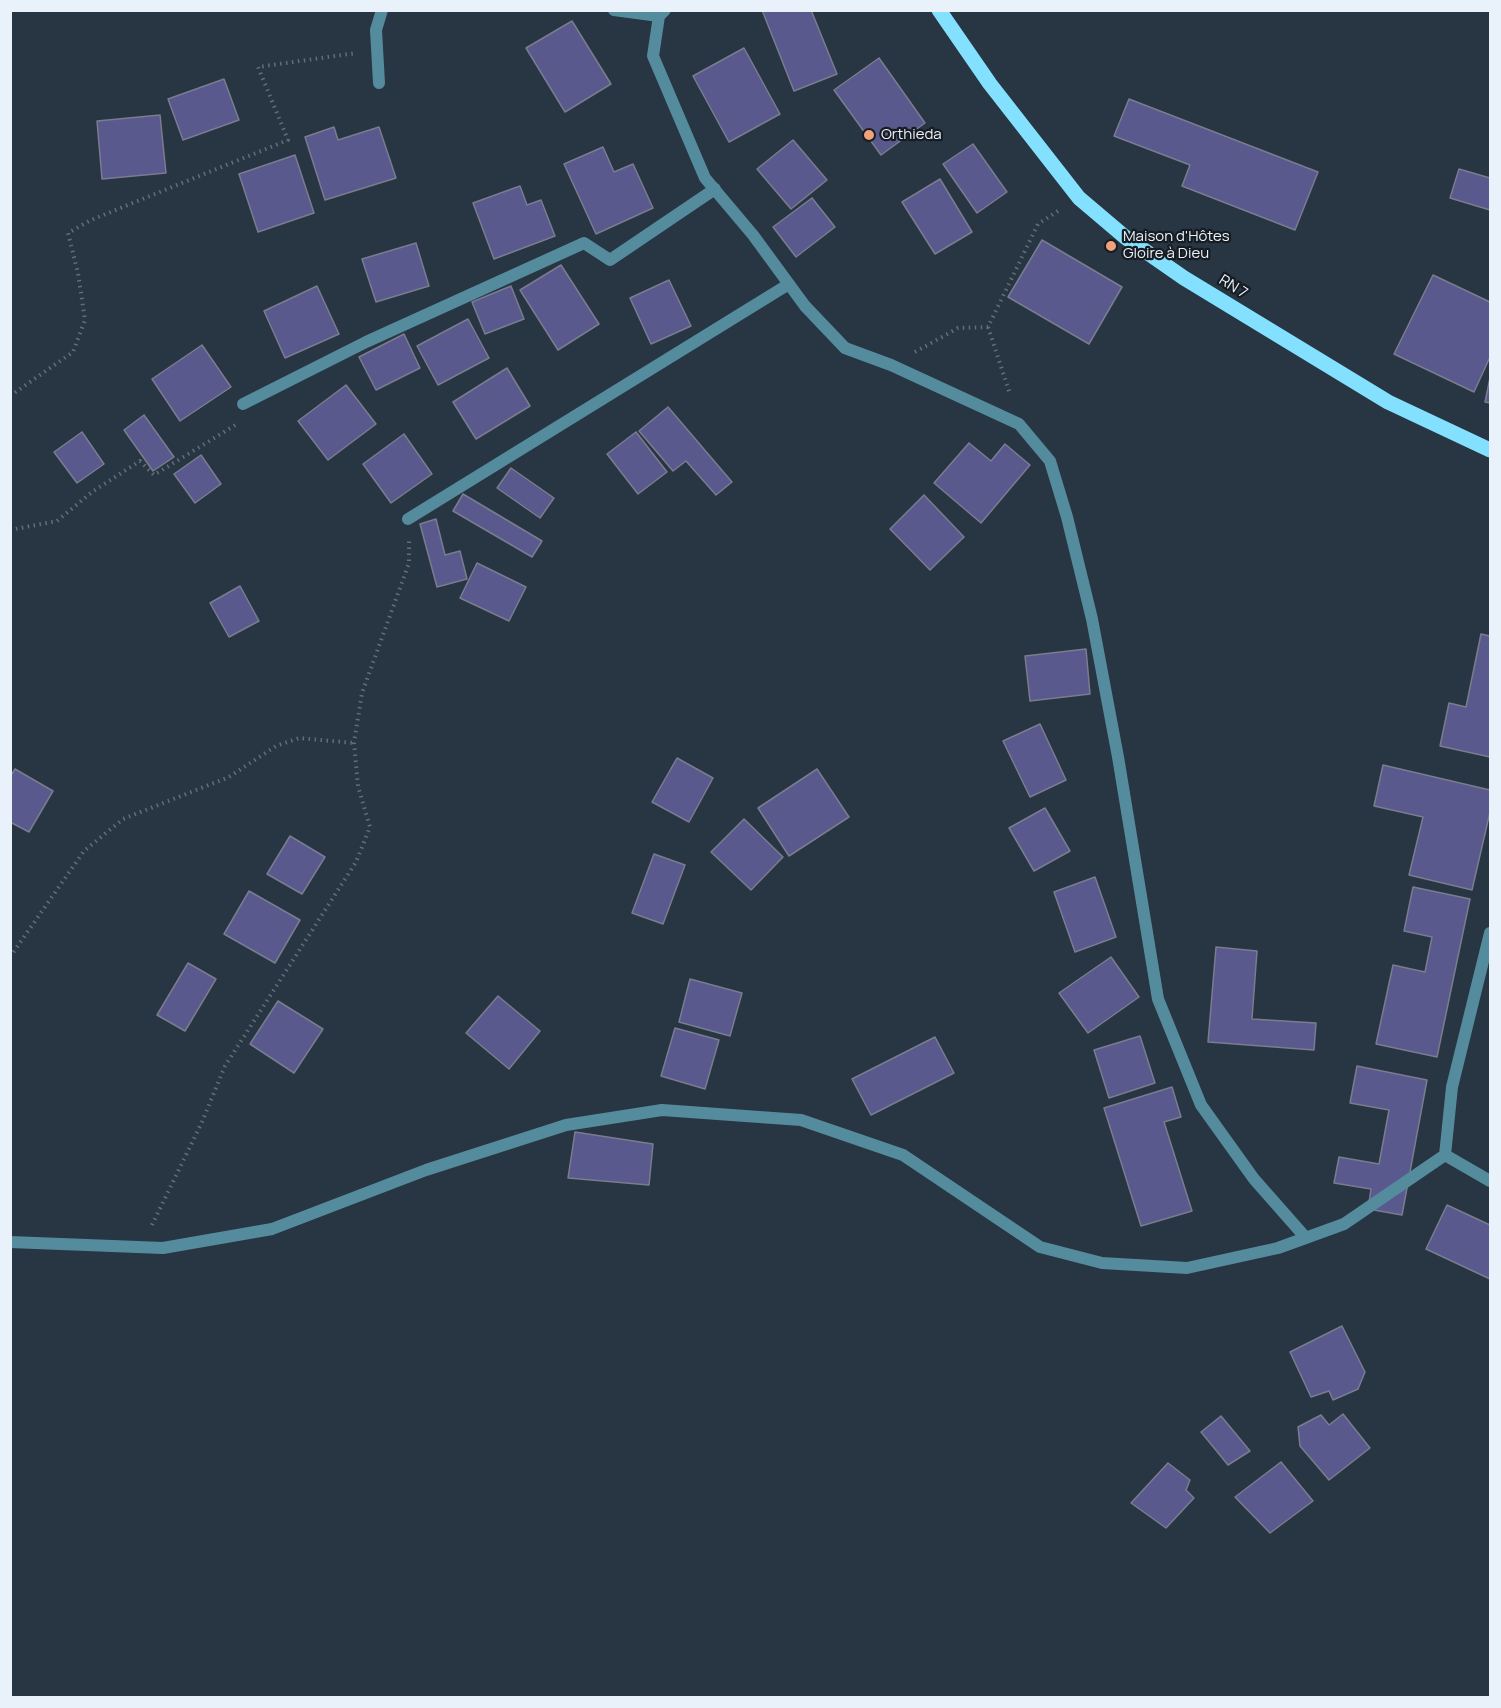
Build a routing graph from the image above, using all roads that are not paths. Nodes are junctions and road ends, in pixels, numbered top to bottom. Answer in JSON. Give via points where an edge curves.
{"nodes":[{"id":1,"x":382,"y":10,"type":"edge"},
{"id":2,"x":614,"y":10,"type":"edge"},
{"id":3,"x":939,"y":10,"type":"edge"},
{"id":4,"x":662,"y":14,"type":"edge"},
{"id":5,"x":379,"y":83,"type":"dead end"},
{"id":6,"x":715,"y":189,"type":"junction"},
{"id":7,"x":789,"y":284,"type":"junction"},
{"id":8,"x":243,"y":404,"type":"road end"},
{"id":9,"x":1491,"y":450,"type":"edge"},
{"id":10,"x":408,"y":519,"type":"road end"},
{"id":11,"x":1491,"y":933,"type":"edge"},
{"id":12,"x":1445,"y":1155,"type":"junction"},
{"id":13,"x":1491,"y":1181,"type":"edge"},
{"id":14,"x":1306,"y":1238,"type":"junction"},
{"id":15,"x":10,"y":1242,"type":"edge"}],
"edges":[{"from":1,"to":5,"type":"street","via":[[376,30]]},
{"from":2,"to":4,"type":"street"},
{"from":3,"to":9,"type":"main road","name":"RN 7","number":"RN 7","via":[[990,84],[1079,198],[1154,257],[1261,326],[1388,402]]},
{"from":4,"to":6,"type":"street","via":[[653,56],[705,178]]},
{"from":6,"to":7,"type":"street"},
{"from":6,"to":8,"type":"street","via":[[610,260],[584,243],[366,342]]},
{"from":7,"to":10,"type":"street"},
{"from":7,"to":14,"type":"street","via":[[845,348],[1019,424],[1050,462],[1089,608],[1158,999],[1201,1105],[1254,1179]]},
{"from":11,"to":12,"type":"street","via":[[1452,1087]]},
{"from":12,"to":13,"type":"street"},
{"from":12,"to":14,"type":"street","via":[[1344,1224]]},
{"from":14,"to":15,"type":"street","via":[[1187,1268],[1102,1263],[1040,1247],[892,1151],[801,1120],[662,1110],[566,1125],[426,1170],[273,1229],[163,1248]]}]}
